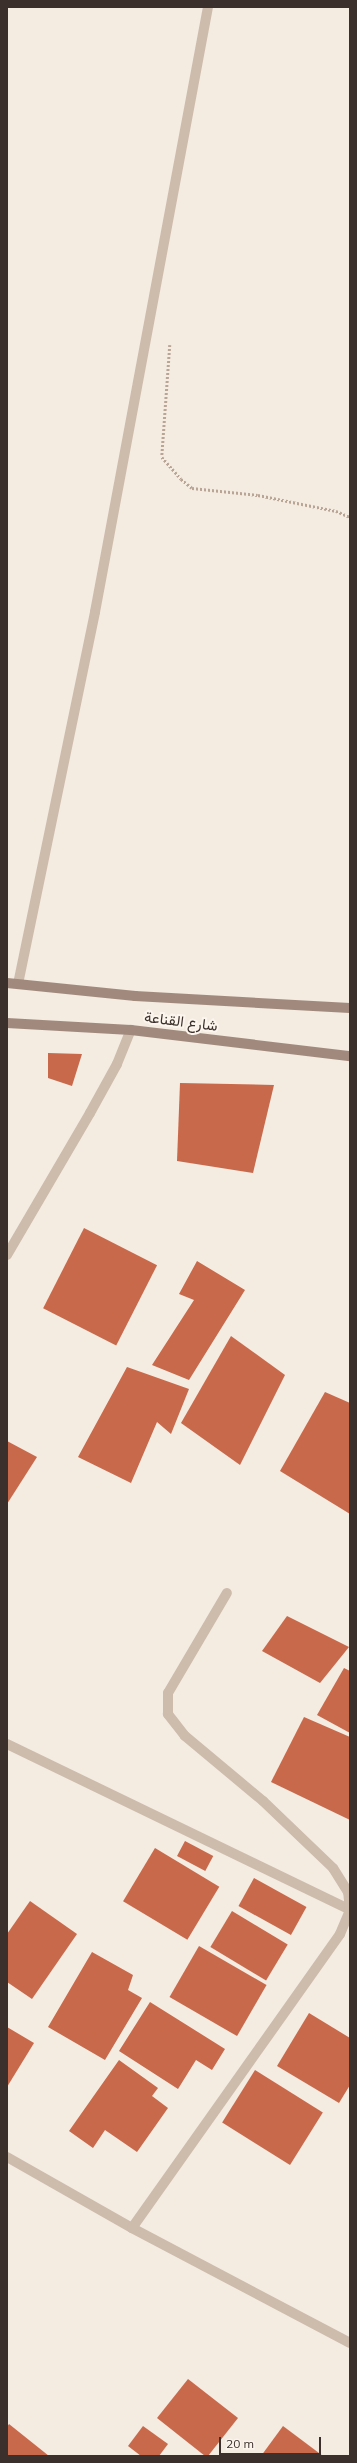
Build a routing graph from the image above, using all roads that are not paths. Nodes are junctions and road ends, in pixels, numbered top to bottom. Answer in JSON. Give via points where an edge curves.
{"nodes":[{"id":1,"x":208,"y":7,"type":"edge"},
{"id":2,"x":7,"y":983,"type":"edge"},
{"id":3,"x":18,"y":984,"type":"junction"},
{"id":4,"x":350,"y":1008,"type":"edge"},
{"id":5,"x":7,"y":1022,"type":"edge"},
{"id":6,"x":131,"y":1030,"type":"junction"},
{"id":7,"x":350,"y":1056,"type":"edge"},
{"id":8,"x":7,"y":1255,"type":"edge"},
{"id":9,"x":227,"y":1593,"type":"dead end"},
{"id":10,"x":7,"y":1744,"type":"edge"},
{"id":11,"x":350,"y":1910,"type":"edge"},
{"id":12,"x":7,"y":2157,"type":"edge"},
{"id":13,"x":132,"y":2228,"type":"junction"},
{"id":14,"x":350,"y":2343,"type":"edge"}],
"edges":[{"from":1,"to":3,"type":"street","via":[[95,612]]},
{"from":2,"to":3,"type":"street","name":"شارع القناعة"},
{"from":3,"to":4,"type":"street","name":"شارع القناعة","via":[[135,996]]},
{"from":5,"to":6,"type":"street","name":"شارع القناعة"},
{"from":6,"to":7,"type":"street","name":"شارع القناعة"},
{"from":6,"to":8,"type":"street","via":[[117,1064],[90,1113]]},
{"from":9,"to":11,"type":"street","via":[[168,1693],[168,1714],[185,1736],[333,1868],[348,1892]]},
{"from":10,"to":11,"type":"street"},
{"from":11,"to":13,"type":"street","via":[[340,1934]]},
{"from":12,"to":13,"type":"street"},
{"from":13,"to":14,"type":"street"}]}
